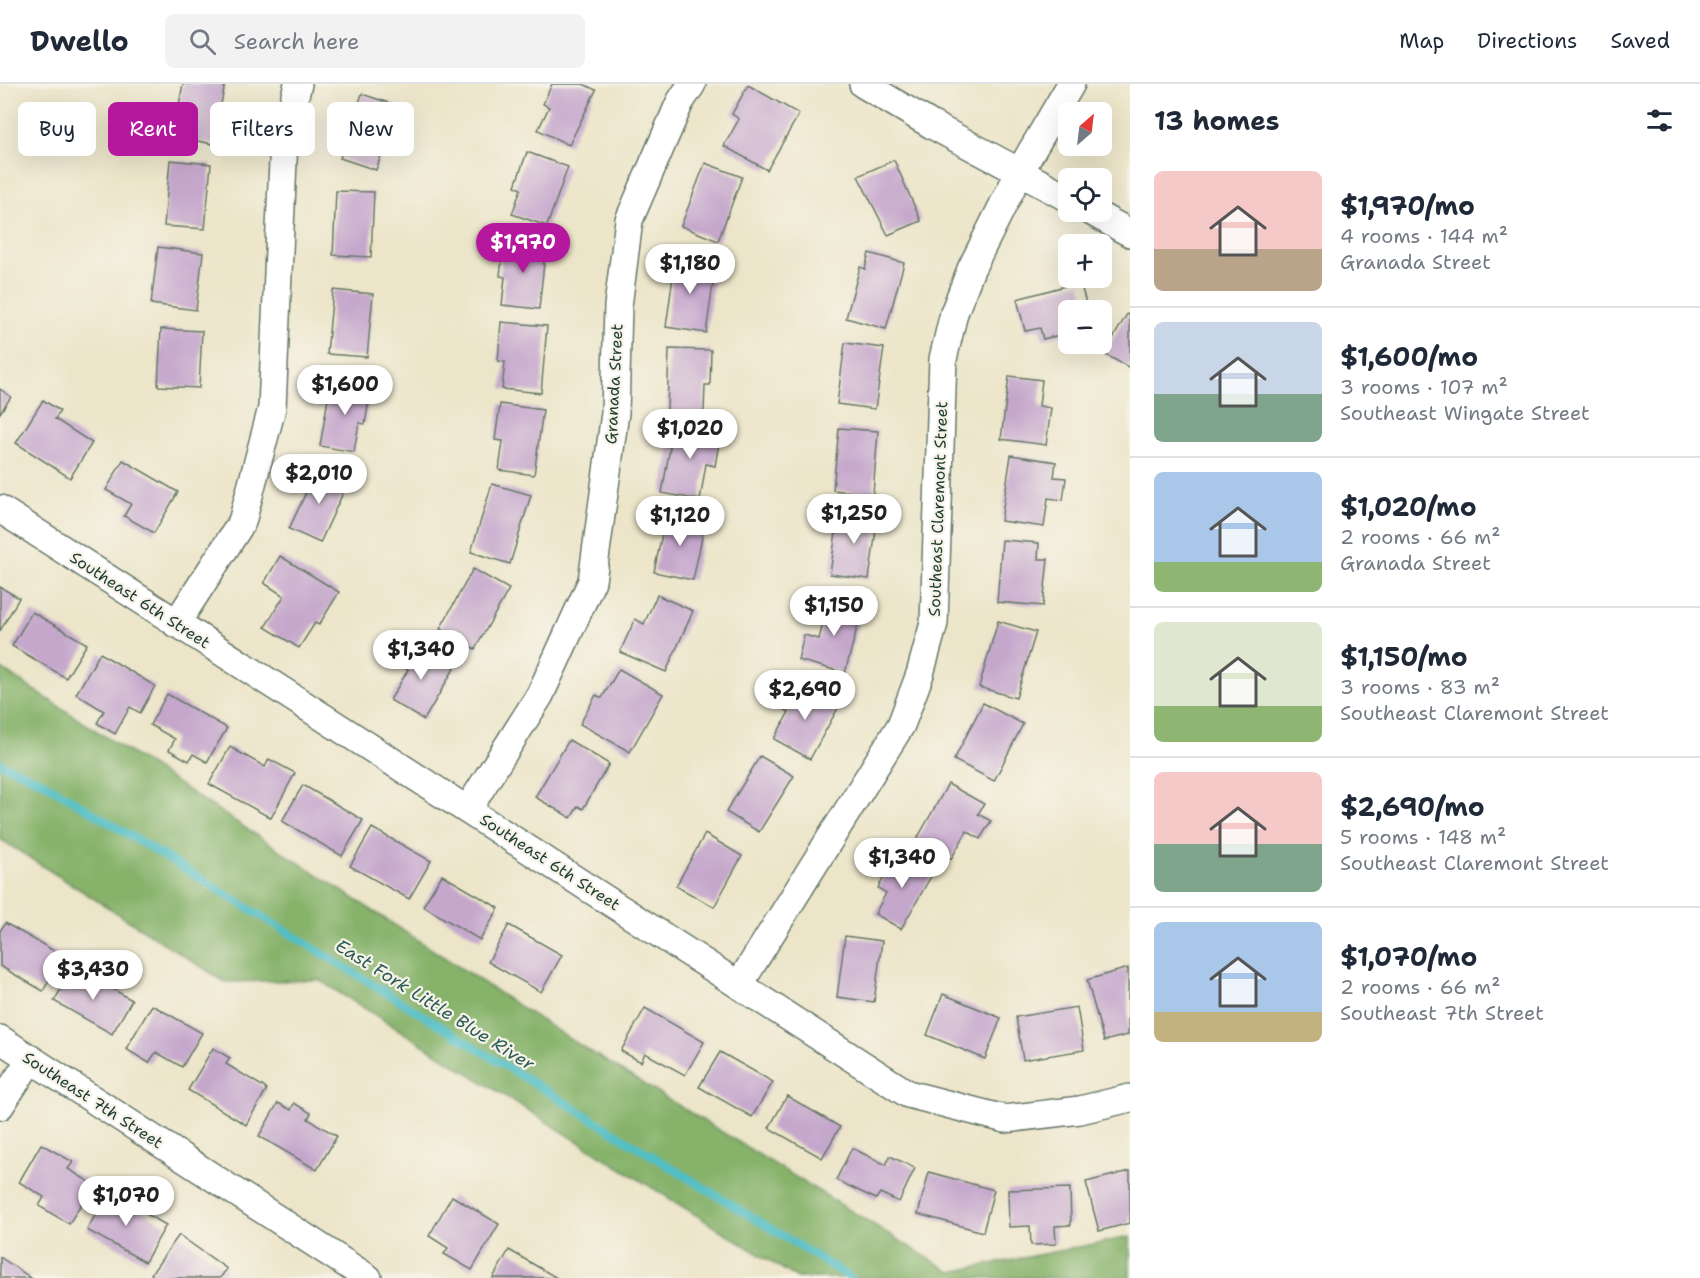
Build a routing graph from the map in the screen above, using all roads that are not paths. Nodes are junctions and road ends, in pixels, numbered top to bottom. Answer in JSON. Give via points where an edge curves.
{"nodes":[{"id":1,"x":298,"y":84,"type":"edge"},
{"id":2,"x":692,"y":84,"type":"edge"},
{"id":3,"x":863,"y":84,"type":"edge"},
{"id":4,"x":1071,"y":84,"type":"edge"},
{"id":5,"x":1020,"y":171,"type":"junction"},
{"id":6,"x":1058,"y":192,"type":"edge"},
{"id":7,"x":1110,"y":222,"type":"edge"},
{"id":8,"x":1130,"y":233,"type":"edge"},
{"id":9,"x":0,"y":509,"type":"edge"},
{"id":10,"x":176,"y":624,"type":"junction"},
{"id":11,"x":468,"y":809,"type":"junction"},
{"id":12,"x":739,"y":985,"type":"junction"},
{"id":13,"x":0,"y":1039,"type":"edge"},
{"id":14,"x":30,"y":1060,"type":"junction"},
{"id":15,"x":1130,"y":1098,"type":"edge"},
{"id":16,"x":0,"y":1106,"type":"edge"},
{"id":17,"x":368,"y":1278,"type":"edge"}],
"edges":[{"from":1,"to":10,"type":"street","via":[[284,139],[272,408],[242,522]]},
{"from":2,"to":11,"type":"street","name":"Granada Street","via":[[680,102],[629,220],[618,306],[615,413],[592,581],[540,695]]},
{"from":3,"to":5,"type":"street"},
{"from":4,"to":5,"type":"street","name":"Southeast Claremont Street"},
{"from":5,"to":6,"type":"street"},
{"from":5,"to":12,"type":"street","name":"Southeast Claremont Street","via":[[971,269],[942,359],[934,623],[920,674],[901,725]]},
{"from":7,"to":8,"type":"street"},
{"from":9,"to":10,"type":"street","name":"Southeast 6th Street"},
{"from":10,"to":11,"type":"street","name":"Southeast 6th Street"},
{"from":11,"to":12,"type":"street","name":"Southeast 6th Street"},
{"from":12,"to":15,"type":"street","name":"Southeast 6th Street","via":[[908,1094],[1005,1119],[1080,1110]]},
{"from":13,"to":14,"type":"street","name":"Southeast 7th Street"},
{"from":14,"to":16,"type":"street"},
{"from":14,"to":17,"type":"street","name":"Southeast 7th Street"}]}
